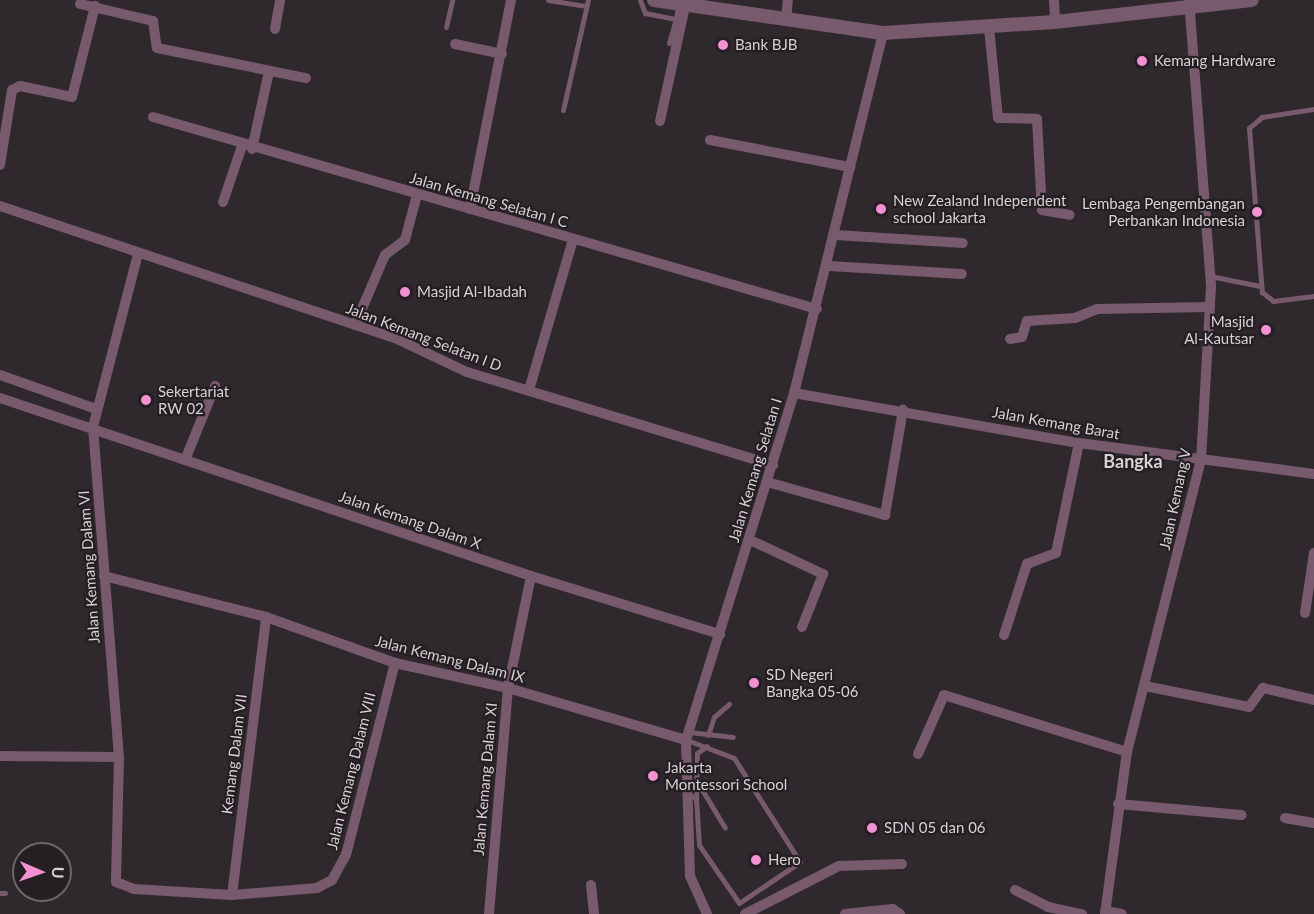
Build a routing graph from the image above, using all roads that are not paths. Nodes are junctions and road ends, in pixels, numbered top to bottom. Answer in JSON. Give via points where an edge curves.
{"nodes":[{"id":1,"x":280,"y":0,"type":"edge"},
{"id":2,"x":452,"y":0,"type":"edge"},
{"id":3,"x":512,"y":0,"type":"edge"},
{"id":4,"x":548,"y":0,"type":"edge"},
{"id":5,"x":640,"y":0,"type":"edge"},
{"id":6,"x":660,"y":0,"type":"edge"},
{"id":7,"x":788,"y":0,"type":"edge"},
{"id":8,"x":1053,"y":0,"type":"edge"},
{"id":9,"x":1252,"y":0,"type":"edge"},
{"id":10,"x":587,"y":3,"type":"edge"},
{"id":11,"x":80,"y":4,"type":"dead end"},
{"id":12,"x":682,"y":5,"type":"junction"},
{"id":13,"x":1189,"y":5,"type":"edge"},
{"id":14,"x":95,"y":6,"type":"junction"},
{"id":15,"x":676,"y":19,"type":"junction"},
{"id":16,"x":786,"y":21,"type":"junction"},
{"id":17,"x":1055,"y":22,"type":"junction"},
{"id":18,"x":446,"y":27,"type":"dead end"},
{"id":19,"x":989,"y":28,"type":"junction"},
{"id":20,"x":275,"y":29,"type":"dead end"},
{"id":21,"x":883,"y":33,"type":"junction"},
{"id":22,"x":669,"y":43,"type":"dead end"},
{"id":23,"x":455,"y":44,"type":"dead end"},
{"id":24,"x":502,"y":54,"type":"junction"},
{"id":25,"x":269,"y":72,"type":"junction"},
{"id":26,"x":306,"y":78,"type":"dead end"},
{"id":27,"x":1314,"y":109,"type":"edge"},
{"id":28,"x":563,"y":110,"type":"dead end"},
{"id":29,"x":153,"y":117,"type":"dead end"},
{"id":30,"x":660,"y":121,"type":"dead end"},
{"id":31,"x":710,"y":140,"type":"dead end"},
{"id":32,"x":247,"y":148,"type":"junction"},
{"id":33,"x":0,"y":165,"type":"edge"},
{"id":34,"x":850,"y":167,"type":"junction"},
{"id":35,"x":417,"y":195,"type":"junction"},
{"id":36,"x":223,"y":202,"type":"dead end"},
{"id":37,"x":0,"y":206,"type":"edge"},
{"id":38,"x":470,"y":208,"type":"junction"},
{"id":39,"x":1070,"y":215,"type":"dead end"},
{"id":40,"x":836,"y":235,"type":"junction"},
{"id":41,"x":573,"y":240,"type":"junction"},
{"id":42,"x":963,"y":243,"type":"dead end"},
{"id":43,"x":138,"y":254,"type":"junction"},
{"id":44,"x":829,"y":266,"type":"junction"},
{"id":45,"x":962,"y":274,"type":"dead end"},
{"id":46,"x":1210,"y":276,"type":"junction"},
{"id":47,"x":1260,"y":286,"type":"junction"},
{"id":48,"x":1314,"y":296,"type":"edge"},
{"id":49,"x":1210,"y":307,"type":"junction"},
{"id":50,"x":817,"y":309,"type":"junction"},
{"id":51,"x":355,"y":326,"type":"junction"},
{"id":52,"x":1010,"y":339,"type":"dead end"},
{"id":53,"x":0,"y":375,"type":"edge"},
{"id":54,"x":215,"y":386,"type":"dead end"},
{"id":55,"x":529,"y":390,"type":"junction"},
{"id":56,"x":794,"y":393,"type":"junction"},
{"id":57,"x":0,"y":398,"type":"edge"},
{"id":58,"x":96,"y":409,"type":"junction"},
{"id":59,"x":903,"y":410,"type":"junction"},
{"id":60,"x":93,"y":427,"type":"junction"},
{"id":61,"x":1079,"y":443,"type":"junction"},
{"id":62,"x":185,"y":460,"type":"junction"},
{"id":63,"x":1201,"y":460,"type":"junction"},
{"id":64,"x":772,"y":465,"type":"junction"},
{"id":65,"x":1314,"y":474,"type":"edge"},
{"id":66,"x":767,"y":482,"type":"junction"},
{"id":67,"x":750,"y":540,"type":"junction"},
{"id":68,"x":1314,"y":553,"type":"edge"},
{"id":69,"x":104,"y":576,"type":"junction"},
{"id":70,"x":531,"y":576,"type":"junction"},
{"id":71,"x":1305,"y":613,"type":"dead end"},
{"id":72,"x":266,"y":617,"type":"junction"},
{"id":73,"x":802,"y":627,"type":"dead end"},
{"id":74,"x":720,"y":634,"type":"junction"},
{"id":75,"x":1004,"y":635,"type":"dead end"},
{"id":76,"x":394,"y":663,"type":"junction"},
{"id":77,"x":1145,"y":686,"type":"junction"},
{"id":78,"x":508,"y":688,"type":"junction"},
{"id":79,"x":1314,"y":700,"type":"edge"},
{"id":80,"x":729,"y":704,"type":"dead end"},
{"id":81,"x":708,"y":735,"type":"junction"},
{"id":82,"x":688,"y":736,"type":"junction"},
{"id":83,"x":733,"y":737,"type":"dead end"},
{"id":84,"x":707,"y":746,"type":"junction"},
{"id":85,"x":1127,"y":752,"type":"junction"},
{"id":86,"x":918,"y":754,"type":"dead end"},
{"id":87,"x":0,"y":756,"type":"edge"},
{"id":88,"x":119,"y":757,"type":"junction"},
{"id":89,"x":697,"y":782,"type":"junction"},
{"id":90,"x":686,"y":793,"type":"junction"},
{"id":91,"x":696,"y":799,"type":"junction"},
{"id":92,"x":1118,"y":804,"type":"junction"},
{"id":93,"x":1242,"y":814,"type":"dead end"},
{"id":94,"x":1285,"y":818,"type":"dead end"},
{"id":95,"x":1314,"y":823,"type":"edge"},
{"id":96,"x":725,"y":828,"type":"dead end"},
{"id":97,"x":902,"y":864,"type":"dead end"},
{"id":98,"x":116,"y":882,"type":"joint"},
{"id":99,"x":591,"y":885,"type":"dead end"},
{"id":100,"x":1015,"y":890,"type":"dead end"},
{"id":101,"x":232,"y":895,"type":"junction"},
{"id":102,"x":1105,"y":913,"type":"edge"},
{"id":103,"x":489,"y":914,"type":"edge"},
{"id":104,"x":594,"y":914,"type":"edge"},
{"id":105,"x":707,"y":914,"type":"edge"},
{"id":106,"x":745,"y":914,"type":"edge"},
{"id":107,"x":845,"y":914,"type":"edge"},
{"id":108,"x":900,"y":914,"type":"edge"},
{"id":109,"x":1082,"y":914,"type":"edge"},
{"id":110,"x":1122,"y":914,"type":"edge"}],
"edges":[{"from":1,"to":20,"type":"street"},
{"from":2,"to":18,"type":"lane"},
{"from":3,"to":24,"type":"street"},
{"from":4,"to":10,"type":"lane"},
{"from":5,"to":15,"type":"lane","via":[[645,13]]},
{"from":6,"to":12,"type":"street"},
{"from":7,"to":16,"type":"street"},
{"from":8,"to":17,"type":"street"},
{"from":9,"to":13,"type":"street"},
{"from":10,"to":28,"type":"lane"},
{"from":11,"to":14,"type":"street"},
{"from":12,"to":15,"type":"lane"},
{"from":12,"to":16,"type":"street"},
{"from":12,"to":30,"type":"street"},
{"from":13,"to":17,"type":"street"},
{"from":13,"to":46,"type":"street","name":"Jalan Kemang V"},
{"from":14,"to":25,"type":"street","via":[[153,21],[157,48]]},
{"from":14,"to":33,"type":"street","via":[[72,98],[21,86],[12,90]]},
{"from":15,"to":22,"type":"lane"},
{"from":16,"to":21,"type":"street"},
{"from":17,"to":19,"type":"street"},
{"from":19,"to":21,"type":"street"},
{"from":19,"to":39,"type":"street","via":[[998,118],[1037,119],[1042,210]]},
{"from":21,"to":34,"type":"street","name":"Jalan Kemang Selatan I"},
{"from":23,"to":24,"type":"street"},
{"from":24,"to":38,"type":"street"},
{"from":25,"to":26,"type":"street"},
{"from":25,"to":32,"type":"street"},
{"from":27,"to":47,"type":"lane","via":[[1262,117],[1249,128]]},
{"from":29,"to":32,"type":"street","name":"Jalan Kemang Selatan I C"},
{"from":31,"to":34,"type":"street"},
{"from":32,"to":35,"type":"street","name":"Jalan Kemang Selatan I C"},
{"from":32,"to":36,"type":"street"},
{"from":34,"to":40,"type":"street","name":"Jalan Kemang Selatan I"},
{"from":35,"to":38,"type":"street","name":"Jalan Kemang Selatan I C"},
{"from":35,"to":51,"type":"street","via":[[405,240],[385,255]]},
{"from":37,"to":43,"type":"street","name":"Jalan Kemang Selatan I D"},
{"from":38,"to":41,"type":"street","name":"Jalan Kemang Selatan I C"},
{"from":40,"to":42,"type":"street"},
{"from":40,"to":44,"type":"street","name":"Jalan Kemang Selatan I"},
{"from":41,"to":50,"type":"street","name":"Jalan Kemang Selatan I C"},
{"from":41,"to":55,"type":"street"},
{"from":43,"to":51,"type":"street","name":"Jalan Kemang Selatan I D"},
{"from":43,"to":58,"type":"street","name":"Jalan Kemang Dalam VI"},
{"from":44,"to":45,"type":"street"},
{"from":44,"to":50,"type":"street","name":"Jalan Kemang Selatan I"},
{"from":46,"to":47,"type":"lane"},
{"from":46,"to":49,"type":"street","name":"Jalan Kemang V"},
{"from":47,"to":48,"type":"lane","via":[[1273,301]]},
{"from":49,"to":52,"type":"street","via":[[1097,309],[1075,318],[1026,321],[1022,337]]},
{"from":49,"to":63,"type":"street","name":"Jalan Kemang V"},
{"from":50,"to":56,"type":"street","name":"Jalan Kemang Selatan I"},
{"from":51,"to":55,"type":"street","name":"Jalan Kemang Selatan I D","via":[[467,372]]},
{"from":53,"to":58,"type":"street"},
{"from":54,"to":62,"type":"street"},
{"from":55,"to":64,"type":"street","name":"Jalan Kemang Selatan I D"},
{"from":56,"to":59,"type":"street","name":"Jalan Kemang Barat"},
{"from":56,"to":64,"type":"street","name":"Jalan Kemang Selatan I"},
{"from":57,"to":60,"type":"street","name":"Jalan Kemang Dalam X"},
{"from":58,"to":60,"type":"street","name":"Jalan Kemang Dalam VI"},
{"from":59,"to":61,"type":"street","name":"Jalan Kemang Barat"},
{"from":59,"to":66,"type":"street","via":[[885,515]]},
{"from":60,"to":62,"type":"street","name":"Jalan Kemang Dalam X"},
{"from":60,"to":69,"type":"street","name":"Jalan Kemang Dalam VI"},
{"from":61,"to":63,"type":"street","name":"Jalan Kemang Barat"},
{"from":61,"to":75,"type":"street","via":[[1057,549],[1027,564]]},
{"from":62,"to":70,"type":"street","name":"Jalan Kemang Dalam X"},
{"from":63,"to":65,"type":"street","name":"Jalan Kemang Barat"},
{"from":63,"to":77,"type":"street","name":"Jalan Kemang V"},
{"from":64,"to":66,"type":"street","name":"Jalan Kemang Selatan I"},
{"from":66,"to":67,"type":"street","name":"Jalan Kemang Selatan I"},
{"from":67,"to":73,"type":"street","via":[[824,574]]},
{"from":67,"to":74,"type":"street","name":"Jalan Kemang Selatan I"},
{"from":68,"to":71,"type":"street"},
{"from":69,"to":72,"type":"street","name":"Jalan Kemang Dalam IX"},
{"from":69,"to":88,"type":"street","name":"Jalan Kemang Dalam VI"},
{"from":70,"to":74,"type":"street","name":"Jalan Kemang Dalam X"},
{"from":70,"to":78,"type":"street","name":"Jalan Kemang Dalam XI"},
{"from":72,"to":76,"type":"street","name":"Jalan Kemang Dalam IX"},
{"from":72,"to":101,"type":"street","name":"Kemang Dalam VII"},
{"from":74,"to":82,"type":"street","name":"Jalan Kemang Selatan I"},
{"from":76,"to":78,"type":"street","name":"Jalan Kemang Dalam IX"},
{"from":76,"to":101,"type":"street","name":"Jalan Kemang Dalam VIII","via":[[338,874],[317,888]]},
{"from":77,"to":79,"type":"street","via":[[1249,707],[1263,688]]},
{"from":77,"to":85,"type":"street","name":"Jalan Kemang V"},
{"from":78,"to":82,"type":"street","name":"Jalan Kemang Dalam IX"},
{"from":78,"to":103,"type":"street","name":"Jalan Kemang Dalam XI"},
{"from":80,"to":81,"type":"lane","via":[[714,717]]},
{"from":81,"to":82,"type":"lane"},
{"from":81,"to":83,"type":"lane"},
{"from":82,"to":84,"type":"lane"},
{"from":82,"to":90,"type":"street","name":"Jalan Kemang Selatan I"},
{"from":84,"to":89,"type":"lane","via":[[697,753]]},
{"from":84,"to":91,"type":"lane","via":[[734,758],[800,862],[739,903],[699,845]]},
{"from":85,"to":86,"type":"street","via":[[944,695]]},
{"from":85,"to":92,"type":"street","name":"Jalan Kemang V"},
{"from":87,"to":88,"type":"street"},
{"from":88,"to":98,"type":"street","name":"Jalan Kemang Dalam VI"},
{"from":89,"to":91,"type":"lane"},
{"from":89,"to":96,"type":"lane"},
{"from":90,"to":91,"type":"lane"},
{"from":90,"to":105,"type":"street","name":"Jalan Kemang Selatan I","via":[[690,876]]},
{"from":92,"to":93,"type":"street"},
{"from":92,"to":102,"type":"street","name":"Jalan Kemang V"},
{"from":94,"to":95,"type":"street"},
{"from":97,"to":106,"type":"street","via":[[839,866]]},
{"from":98,"to":101,"type":"street","name":"Jalan Kemang Dalam VIII","via":[[134,889]]},
{"from":99,"to":104,"type":"street"},
{"from":100,"to":109,"type":"street","via":[[1048,907]]},
{"from":102,"to":110,"type":"street"},
{"from":107,"to":108,"type":"street","via":[[893,909]]}]}
